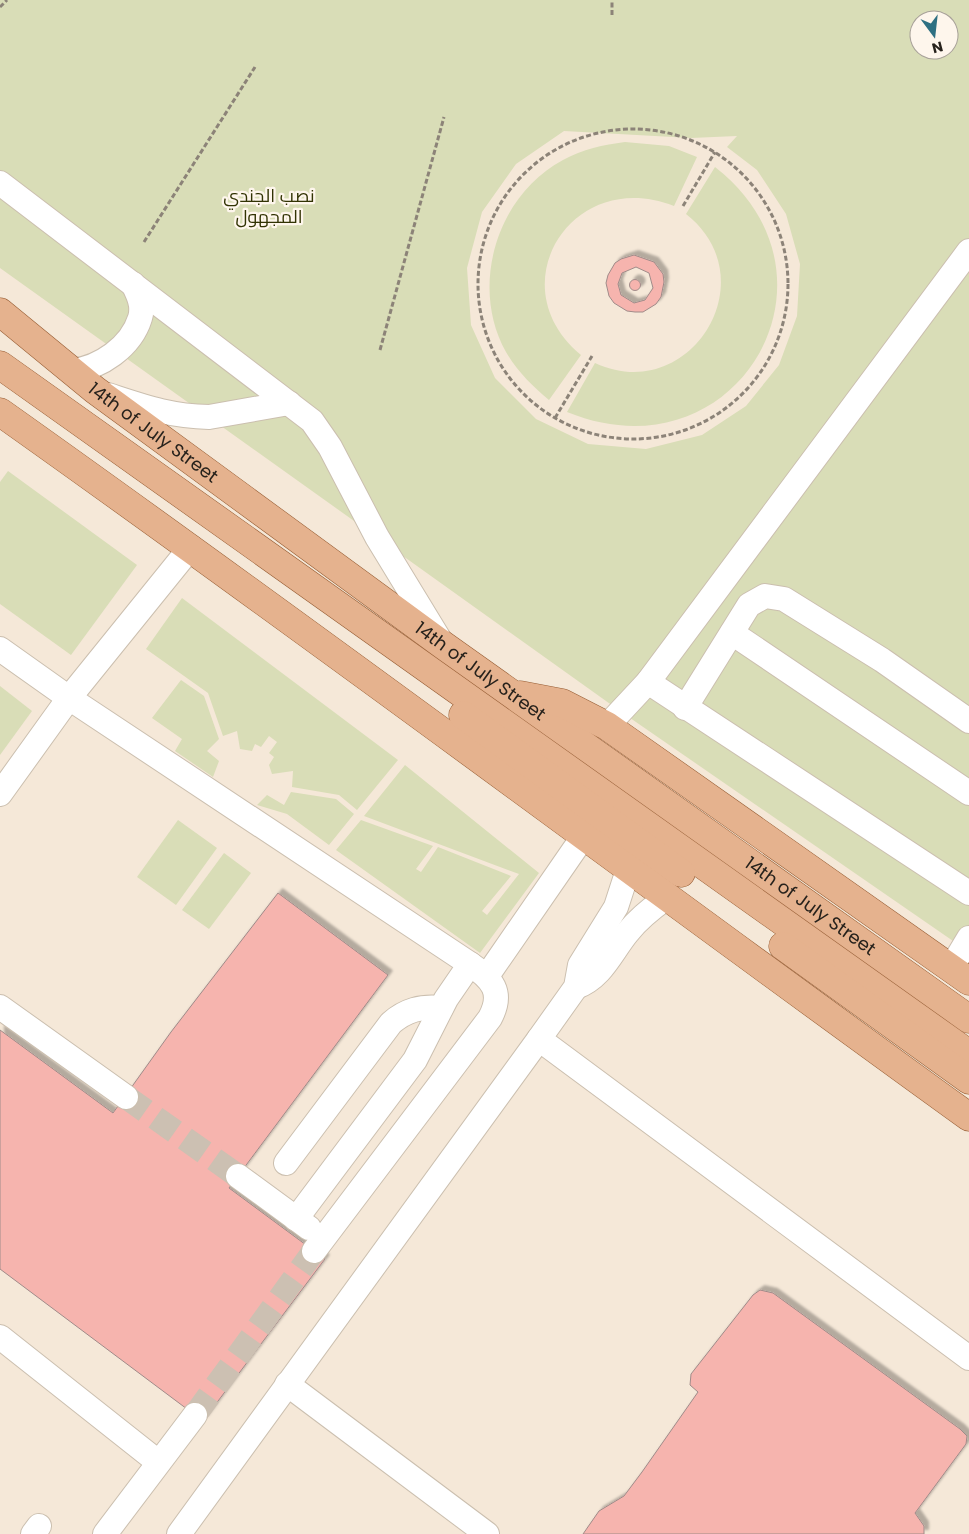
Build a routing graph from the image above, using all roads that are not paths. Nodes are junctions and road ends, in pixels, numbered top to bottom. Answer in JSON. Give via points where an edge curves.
{"nodes":[{"id":1,"x":0,"y":183,"type":"edge"},
{"id":2,"x":969,"y":251,"type":"edge"},
{"id":3,"x":133,"y":284,"type":"junction"},
{"id":4,"x":0,"y":312,"type":"edge"},
{"id":5,"x":0,"y":365,"type":"edge"},
{"id":6,"x":72,"y":371,"type":"junction"},
{"id":7,"x":95,"y":390,"type":"junction"},
{"id":8,"x":289,"y":403,"type":"junction"},
{"id":9,"x":0,"y":412,"type":"edge"},
{"id":10,"x":190,"y":547,"type":"junction"},
{"id":11,"x":351,"y":613,"type":"junction"},
{"id":12,"x":732,"y":633,"type":"junction"},
{"id":13,"x":443,"y":644,"type":"junction"},
{"id":14,"x":0,"y":649,"type":"edge"},
{"id":15,"x":648,"y":682,"type":"junction"},
{"id":16,"x":511,"y":693,"type":"junction"},
{"id":17,"x":68,"y":698,"type":"junction"},
{"id":18,"x":686,"y":708,"type":"junction"},
{"id":19,"x":969,"y":721,"type":"edge"},
{"id":20,"x":608,"y":726,"type":"junction"},
{"id":21,"x":969,"y":793,"type":"edge"},
{"id":22,"x":0,"y":794,"type":"edge"},
{"id":23,"x":583,"y":837,"type":"junction"},
{"id":24,"x":628,"y":870,"type":"junction"},
{"id":25,"x":969,"y":894,"type":"edge"},
{"id":26,"x":666,"y":898,"type":"junction"},
{"id":27,"x":969,"y":938,"type":"edge"},
{"id":28,"x":479,"y":970,"type":"junction"},
{"id":29,"x":960,"y":974,"type":"edge"},
{"id":30,"x":576,"y":987,"type":"junction"},
{"id":31,"x":0,"y":1007,"type":"edge"},
{"id":32,"x":442,"y":1008,"type":"junction"},
{"id":33,"x":969,"y":1019,"type":"edge"},
{"id":34,"x":538,"y":1039,"type":"junction"},
{"id":35,"x":969,"y":1054,"type":"edge"},
{"id":36,"x":969,"y":1080,"type":"edge"},
{"id":37,"x":126,"y":1097,"type":"tunnel mouth"},
{"id":38,"x":969,"y":1117,"type":"edge"},
{"id":39,"x":286,"y":1163,"type":"dead end"},
{"id":40,"x":238,"y":1176,"type":"tunnel mouth"},
{"id":41,"x":296,"y":1220,"type":"junction"},
{"id":42,"x":0,"y":1337,"type":"edge"},
{"id":43,"x":969,"y":1358,"type":"edge"},
{"id":44,"x":288,"y":1384,"type":"junction"},
{"id":45,"x":195,"y":1415,"type":"tunnel mouth"},
{"id":46,"x":158,"y":1462,"type":"junction"},
{"id":47,"x":105,"y":1534,"type":"edge"},
{"id":48,"x":179,"y":1534,"type":"edge"},
{"id":49,"x":486,"y":1534,"type":"edge"}],
"edges":[{"from":1,"to":3,"type":"lane"},
{"from":2,"to":15,"type":"lane"},
{"from":3,"to":6,"type":"lane","via":[[141,305],[141,317],[135,329],[110,357],[86,370]]},
{"from":3,"to":8,"type":"lane"},
{"from":4,"to":6,"type":"main road","name":"14th of July Street"},
{"from":5,"to":11,"type":"main road","name":"14th of July Street"},
{"from":6,"to":7,"type":"main road","name":"14th of July Street"},
{"from":7,"to":8,"type":"lane","via":[[163,414],[198,417]]},
{"from":7,"to":13,"type":"main road","name":"14th of July Street"},
{"from":8,"to":13,"type":"lane","via":[[320,430],[376,537]]},
{"from":9,"to":10,"type":"main road"},
{"from":10,"to":17,"type":"lane"},
{"from":10,"to":23,"type":"main road"},
{"from":11,"to":35,"type":"main road","name":"14th of July Street"},
{"from":11,"to":36,"type":"main road","via":[[359,629],[386,660]]},
{"from":12,"to":18,"type":"lane"},
{"from":12,"to":19,"type":"lane","via":[[749,604],[765,596],[784,598],[882,660]]},
{"from":12,"to":21,"type":"lane"},
{"from":13,"to":16,"type":"main road","name":"14th of July Street"},
{"from":14,"to":17,"type":"lane"},
{"from":15,"to":18,"type":"lane"},
{"from":15,"to":20,"type":"lane"},
{"from":16,"to":20,"type":"main road","via":[[562,703]]},
{"from":16,"to":33,"type":"main road","name":"14th of July Street"},
{"from":17,"to":22,"type":"lane"},
{"from":17,"to":28,"type":"lane"},
{"from":18,"to":25,"type":"lane"},
{"from":20,"to":29,"type":"main road"},
{"from":23,"to":24,"type":"main road"},
{"from":23,"to":28,"type":"lane"},
{"from":24,"to":26,"type":"main road"},
{"from":24,"to":30,"type":"lane","via":[[616,907],[580,965]]},
{"from":26,"to":30,"type":"lane","via":[[636,923],[597,975]]},
{"from":26,"to":38,"type":"main road"},
{"from":27,"to":29,"type":"lane"},
{"from":28,"to":32,"type":"lane"},
{"from":28,"to":41,"type":"lane","via":[[492,983],[496,1001],[490,1018],[318,1244]]},
{"from":30,"to":34,"type":"lane"},
{"from":31,"to":37,"type":"lane"},
{"from":32,"to":39,"type":"lane","via":[[409,1010],[391,1023]]},
{"from":32,"to":41,"type":"lane","via":[[415,1060]]},
{"from":34,"to":43,"type":"lane"},
{"from":34,"to":44,"type":"lane"},
{"from":40,"to":41,"type":"lane"},
{"from":42,"to":46,"type":"lane"},
{"from":44,"to":48,"type":"lane"},
{"from":44,"to":49,"type":"lane"},
{"from":45,"to":46,"type":"lane"},
{"from":46,"to":47,"type":"lane"}]}
